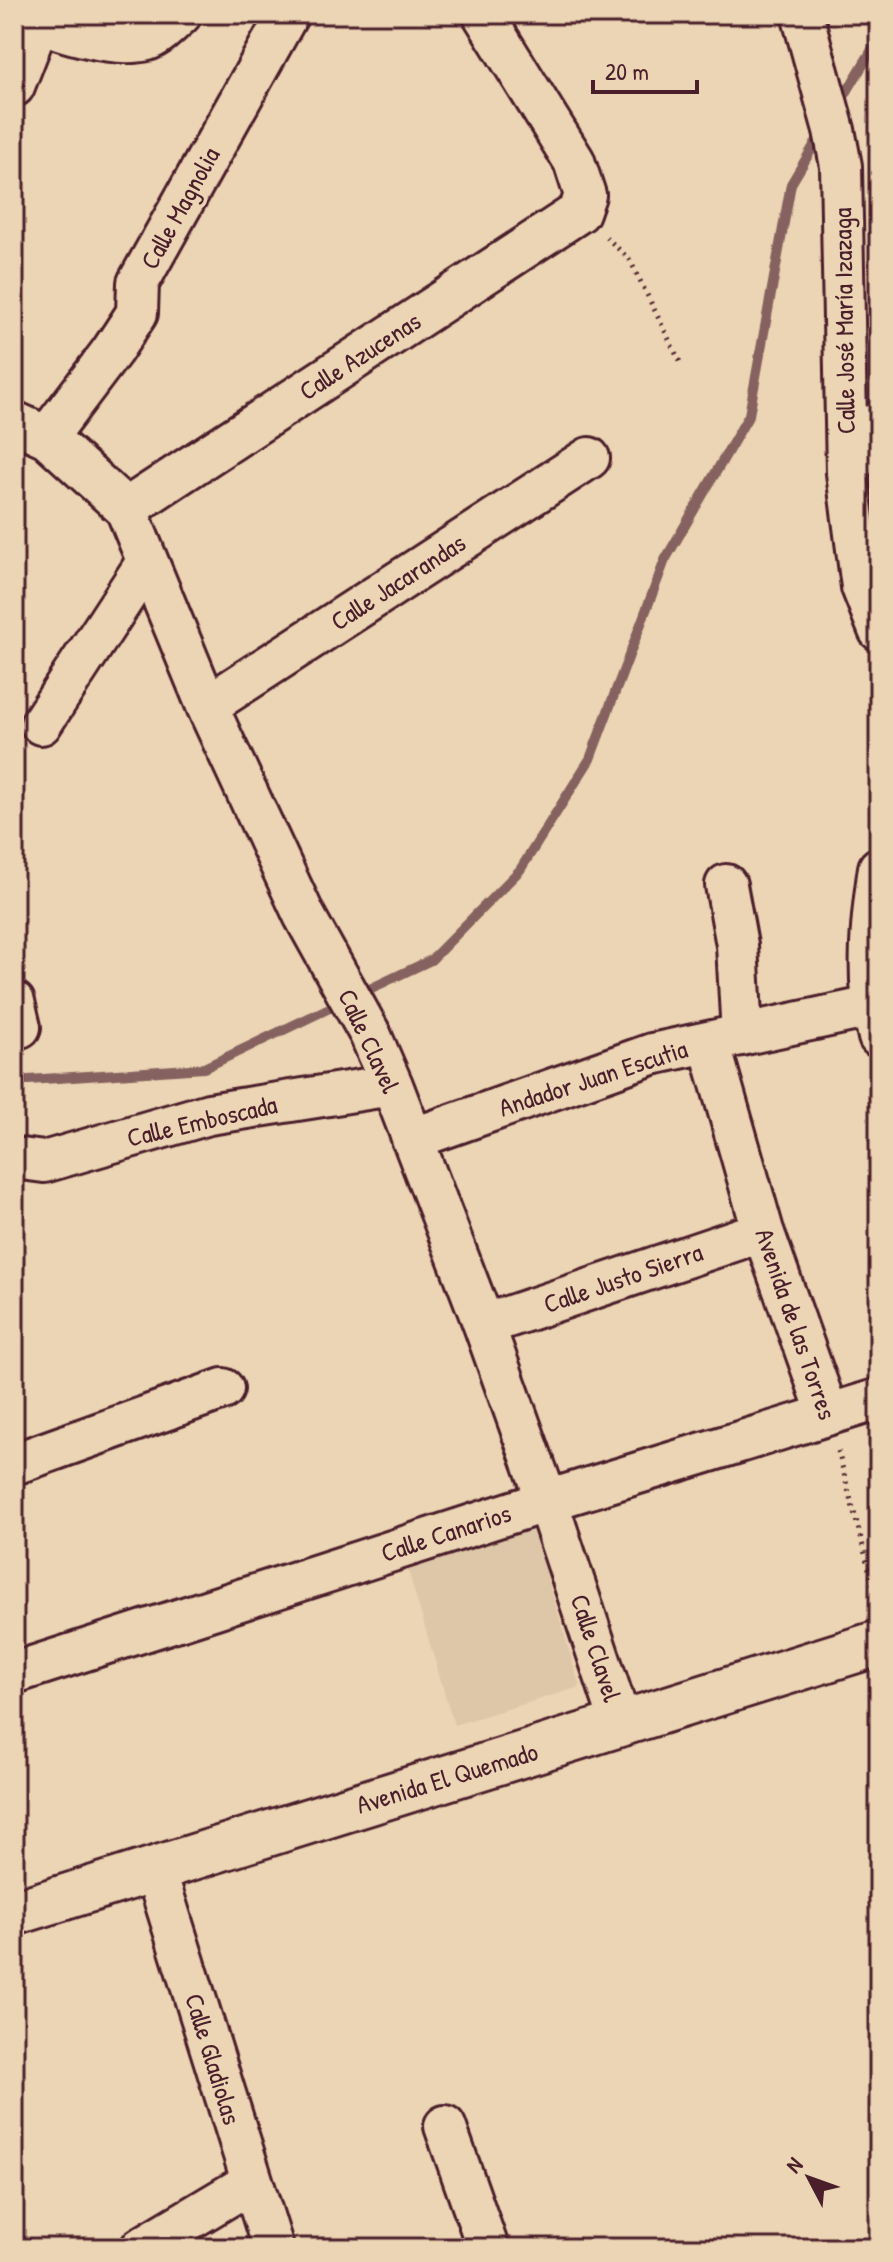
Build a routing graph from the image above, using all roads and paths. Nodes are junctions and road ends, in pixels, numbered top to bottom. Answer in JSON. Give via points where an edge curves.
{"nodes":[{"id":1,"x":181,"y":14,"type":"edge"},
{"id":2,"x":288,"y":14,"type":"edge"},
{"id":3,"x":483,"y":14,"type":"edge"},
{"id":4,"x":802,"y":14,"type":"edge"},
{"id":5,"x":36,"y":16,"type":"edge"},
{"id":6,"x":14,"y":86,"type":"edge"},
{"id":7,"x":582,"y":203,"type":"junction"},
{"id":8,"x":682,"y":366,"type":"dead end"},
{"id":9,"x":879,"y":422,"type":"edge"},
{"id":10,"x":30,"y":430,"type":"edge"},
{"id":11,"x":589,"y":458,"type":"dead end"},
{"id":12,"x":847,"y":473,"type":"junction"},
{"id":13,"x":126,"y":509,"type":"junction"},
{"id":14,"x":147,"y":562,"type":"junction"},
{"id":15,"x":879,"y":630,"type":"edge"},
{"id":16,"x":207,"y":706,"type":"junction"},
{"id":17,"x":41,"y":724,"type":"dead end"},
{"id":18,"x":879,"y":868,"type":"edge"},
{"id":19,"x":726,"y":885,"type":"dead end"},
{"id":20,"x":875,"y":1022,"type":"edge"},
{"id":21,"x":726,"y":1038,"type":"junction"},
{"id":22,"x":392,"y":1085,"type":"junction"},
{"id":23,"x":412,"y":1139,"type":"junction"},
{"id":24,"x":14,"y":1158,"type":"edge"},
{"id":25,"x":763,"y":1231,"type":"junction"},
{"id":26,"x":484,"y":1325,"type":"junction"},
{"id":27,"x":223,"y":1389,"type":"dead end"},
{"id":28,"x":879,"y":1399,"type":"edge"},
{"id":29,"x":828,"y":1414,"type":"junction"},
{"id":30,"x":14,"y":1464,"type":"edge"},
{"id":31,"x":547,"y":1501,"type":"junction"},
{"id":32,"x":879,"y":1608,"type":"edge"},
{"id":33,"x":879,"y":1643,"type":"edge"},
{"id":34,"x":14,"y":1673,"type":"edge"},
{"id":35,"x":621,"y":1724,"type":"junction"},
{"id":36,"x":155,"y":1869,"type":"junction"},
{"id":37,"x":14,"y":1913,"type":"edge"},
{"id":38,"x":445,"y":2126,"type":"dead end"},
{"id":39,"x":250,"y":2183,"type":"junction"},
{"id":40,"x":141,"y":2248,"type":"edge"},
{"id":41,"x":273,"y":2248,"type":"edge"},
{"id":42,"x":488,"y":2248,"type":"edge"}],
"edges":[{"from":1,"to":5,"type":"street","via":[[149,40],[108,41]]},
{"from":2,"to":10,"type":"street","name":"Calle Magnolia","via":[[138,283],[137,313],[112,351]]},
{"from":3,"to":7,"type":"street","via":[[574,161]]},
{"from":4,"to":12,"type":"street","name":"Calle José María Izazaga","via":[[841,166]]},
{"from":5,"to":6,"type":"street"},
{"from":7,"to":8,"type":"path","via":[[630,260]]},
{"from":7,"to":13,"type":"street","name":"Calle Azucenas"},
{"from":9,"to":12,"type":"street"},
{"from":10,"to":13,"type":"street","name":"Calle Clavel"},
{"from":11,"to":16,"type":"street","name":"Calle Jacarandas"},
{"from":12,"to":15,"type":"street","name":"Calle José María Izazaga","via":[[862,587]]},
{"from":13,"to":14,"type":"street","name":"Calle Clavel"},
{"from":14,"to":16,"type":"street","name":"Calle Clavel"},
{"from":14,"to":17,"type":"street"},
{"from":16,"to":22,"type":"street","name":"Calle Clavel","via":[[304,915]]},
{"from":18,"to":20,"type":"street","via":[[873,904]]},
{"from":19,"to":21,"type":"street","name":"Avenida de las Torres","via":[[737,945]]},
{"from":20,"to":21,"type":"street","name":"Andador Juan Escutia"},
{"from":21,"to":23,"type":"street","name":"Andador Juan Escutia","via":[[652,1054]]},
{"from":21,"to":25,"type":"street","name":"Avenida de las Torres"},
{"from":22,"to":23,"type":"street","name":"Calle Clavel"},
{"from":22,"to":24,"type":"street","name":"Calle Emboscada","via":[[209,1114],[44,1162]]},
{"from":23,"to":26,"type":"street","name":"Calle Clavel"},
{"from":25,"to":26,"type":"street","name":"Calle Justo Sierra"},
{"from":25,"to":29,"type":"street","name":"Avenida de las Torres"},
{"from":26,"to":31,"type":"street","name":"Calle Clavel"},
{"from":27,"to":30,"type":"street"},
{"from":28,"to":29,"type":"street","name":"Calle Canarios"},
{"from":29,"to":31,"type":"street","name":"Calle Canarios"},
{"from":29,"to":32,"type":"path","name":"Avenida de las Torres"},
{"from":31,"to":34,"type":"street","name":"Calle Canarios"},
{"from":31,"to":35,"type":"street","name":"Calle Clavel"},
{"from":33,"to":35,"type":"main road","name":"Avenida El Quemado"},
{"from":35,"to":36,"type":"main road","name":"Avenida El Quemado"},
{"from":36,"to":37,"type":"main road","name":"Avenida El Quemado"},
{"from":36,"to":39,"type":"street","name":"Calle Gladiolas"},
{"from":38,"to":42,"type":"street"},
{"from":39,"to":40,"type":"street"},
{"from":39,"to":41,"type":"street","name":"Calle Gladiolas"}]}
